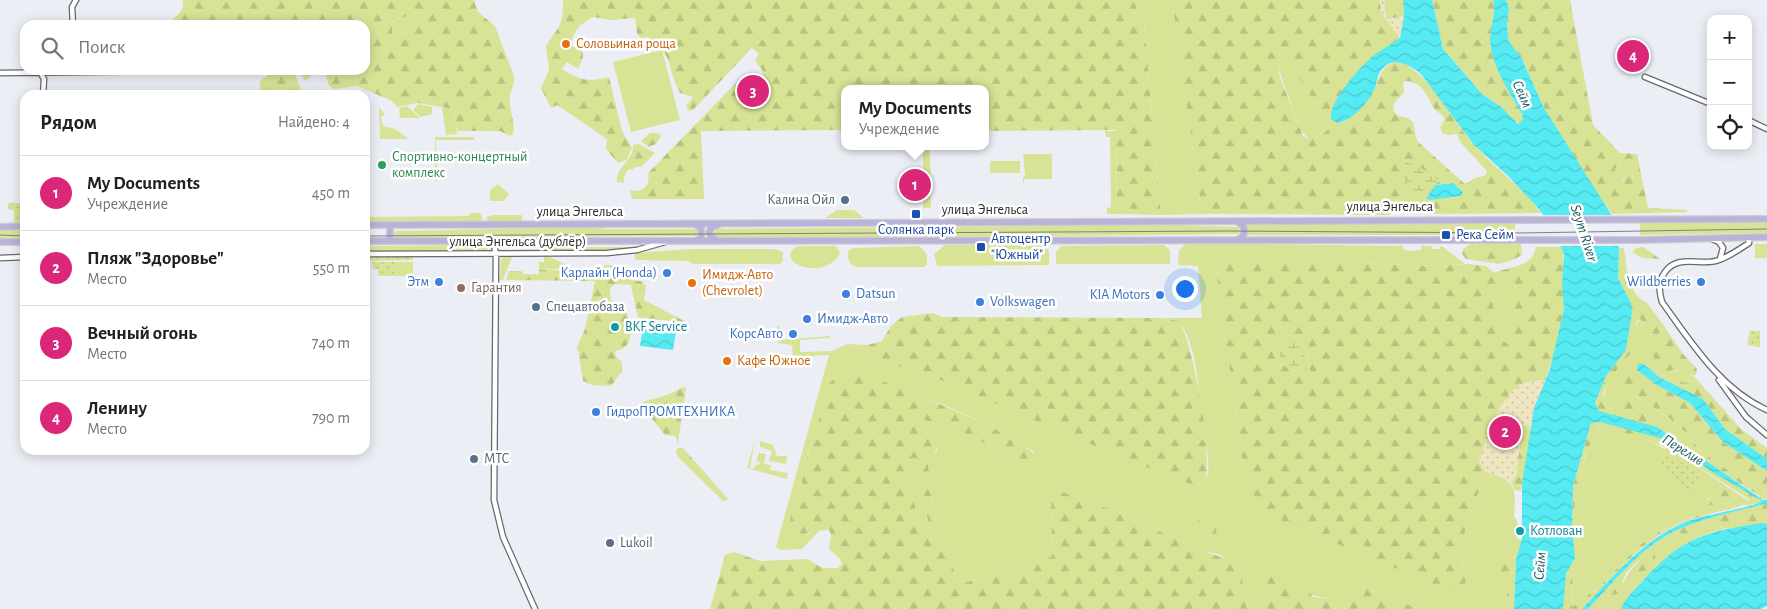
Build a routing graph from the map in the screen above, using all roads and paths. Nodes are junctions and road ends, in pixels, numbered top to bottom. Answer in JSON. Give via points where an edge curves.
{"nodes":[{"id":1,"x":76,"y":0,"type":"edge"},
{"id":2,"x":73,"y":20,"type":"edge"},
{"id":3,"x":20,"y":72,"type":"edge"},
{"id":4,"x":0,"y":73,"type":"edge"},
{"id":5,"x":42,"y":75,"type":"edge"},
{"id":6,"x":1646,"y":77,"type":"dead end"},
{"id":7,"x":43,"y":90,"type":"edge"},
{"id":8,"x":1707,"y":102,"type":"edge"},
{"id":9,"x":1752,"y":122,"type":"edge"},
{"id":10,"x":1767,"y":129,"type":"edge"},
{"id":11,"x":1767,"y":218,"type":"edge"},
{"id":12,"x":1238,"y":222,"type":"junction"},
{"id":13,"x":688,"y":224,"type":"junction"},
{"id":14,"x":722,"y":224,"type":"junction"},
{"id":15,"x":390,"y":225,"type":"junction"},
{"id":16,"x":0,"y":226,"type":"edge"},
{"id":17,"x":20,"y":226,"type":"edge"},
{"id":18,"x":370,"y":226,"type":"edge"},
{"id":19,"x":1767,"y":237,"type":"edge"},
{"id":20,"x":1712,"y":238,"type":"junction"},
{"id":21,"x":1237,"y":240,"type":"junction"},
{"id":22,"x":1749,"y":240,"type":"junction"},
{"id":23,"x":370,"y":241,"type":"edge"},
{"id":24,"x":390,"y":241,"type":"junction"},
{"id":25,"x":487,"y":241,"type":"junction"},
{"id":26,"x":669,"y":241,"type":"junction"},
{"id":27,"x":688,"y":241,"type":"junction"},
{"id":28,"x":0,"y":242,"type":"edge"},
{"id":29,"x":20,"y":242,"type":"edge"},
{"id":30,"x":724,"y":242,"type":"junction"},
{"id":31,"x":370,"y":254,"type":"edge"},
{"id":32,"x":496,"y":254,"type":"junction"},
{"id":33,"x":20,"y":257,"type":"edge"},
{"id":34,"x":0,"y":258,"type":"edge"},
{"id":35,"x":1719,"y":260,"type":"junction"},
{"id":36,"x":1713,"y":370,"type":"junction"},
{"id":37,"x":1767,"y":410,"type":"edge"},
{"id":38,"x":1767,"y":435,"type":"edge"},
{"id":39,"x":536,"y":609,"type":"edge"}],
"edges":[{"from":1,"to":2,"type":"street","via":[[72,7]]},
{"from":3,"to":4,"type":"street"},
{"from":5,"to":7,"type":"street"},
{"from":6,"to":8,"type":"street"},
{"from":9,"to":10,"type":"street"},
{"from":11,"to":12,"type":"main road","name":"улица Энгельса"},
{"from":12,"to":14,"type":"main road","name":"улица Энгельса"},
{"from":12,"to":21,"type":"main road","via":[[1245,231]]},
{"from":13,"to":14,"type":"main road","name":"улица Энгельса"},
{"from":13,"to":15,"type":"main road","name":"улица Энгельса"},
{"from":13,"to":27,"type":"main road","via":[[699,226],[703,233],[698,240]]},
{"from":14,"to":30,"type":"main road","via":[[712,227],[709,232],[714,240]]},
{"from":15,"to":18,"type":"main road","name":"улица Энгельса"},
{"from":15,"to":24,"type":"main road"},
{"from":16,"to":17,"type":"main road"},
{"from":19,"to":22,"type":"main road","name":"улица Энгельса"},
{"from":20,"to":21,"type":"main road","name":"улица Энгельса"},
{"from":20,"to":22,"type":"main road","name":"улица Энгельса"},
{"from":20,"to":35,"type":"street","via":[[1723,248]]},
{"from":21,"to":30,"type":"main road","name":"улица Энгельса"},
{"from":22,"to":35,"type":"street"},
{"from":23,"to":24,"type":"main road","name":"улица Энгельса"},
{"from":24,"to":25,"type":"main road","name":"улица Энгельса"},
{"from":25,"to":26,"type":"main road","name":"улица Энгельса"},
{"from":25,"to":32,"type":"street","via":[[494,246]]},
{"from":26,"to":27,"type":"main road","name":"улица Энгельса"},
{"from":26,"to":32,"type":"street","name":"улица Энгельса (дублёр)","via":[[637,250],[607,253]]},
{"from":27,"to":30,"type":"main road","name":"улица Энгельса"},
{"from":28,"to":29,"type":"main road"},
{"from":31,"to":32,"type":"street","name":"улица Энгельса (дублёр)"},
{"from":32,"to":39,"type":"street","via":[[494,500],[502,537]]},
{"from":33,"to":34,"type":"street"},
{"from":35,"to":36,"type":"street","via":[[1674,264],[1667,269],[1659,284],[1662,302]]},
{"from":36,"to":37,"type":"street","via":[[1737,392]]},
{"from":36,"to":38,"type":"street","via":[[1746,417]]}]}
